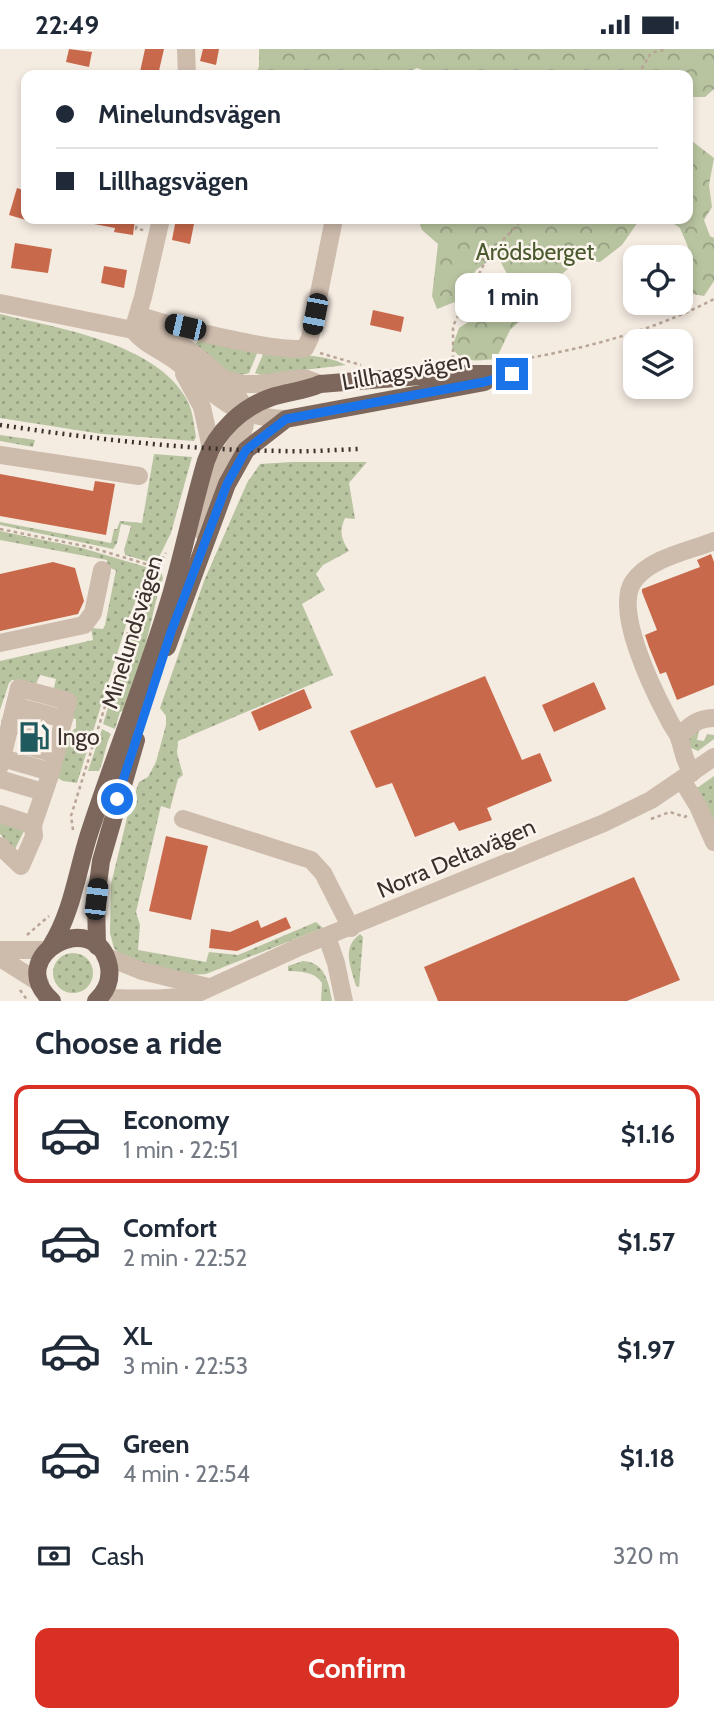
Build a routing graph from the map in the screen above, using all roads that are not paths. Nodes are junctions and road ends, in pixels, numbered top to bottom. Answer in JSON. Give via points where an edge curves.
{"nodes":[{"id":1,"x":186,"y":49,"type":"edge"},
{"id":2,"x":187,"y":70,"type":"edge"},
{"id":3,"x":159,"y":224,"type":"edge"},
{"id":4,"x":333,"y":224,"type":"edge"},
{"id":5,"x":0,"y":303,"type":"edge"},
{"id":6,"x":135,"y":323,"type":"junction"},
{"id":7,"x":175,"y":360,"type":"junction"},
{"id":8,"x":224,"y":379,"type":"junction"},
{"id":9,"x":320,"y":384,"type":"junction"},
{"id":10,"x":244,"y":412,"type":"junction"},
{"id":11,"x":286,"y":419,"type":"junction"},
{"id":12,"x":211,"y":447,"type":"junction"},
{"id":13,"x":246,"y":450,"type":"joint"},
{"id":14,"x":0,"y":455,"type":"edge"},
{"id":15,"x":139,"y":476,"type":"dead end"},
{"id":16,"x":714,"y":541,"type":"edge"},
{"id":17,"x":102,"y":570,"type":"dead end"},
{"id":18,"x":191,"y":580,"type":"junction"},
{"id":19,"x":0,"y":643,"type":"edge"},
{"id":20,"x":712,"y":716,"type":"edge"},
{"id":21,"x":6,"y":733,"type":"edge"},
{"id":22,"x":679,"y":738,"type":"junction"},
{"id":23,"x":46,"y":742,"type":"junction"},
{"id":24,"x":714,"y":757,"type":"edge"},
{"id":25,"x":687,"y":776,"type":"junction"},
{"id":26,"x":0,"y":779,"type":"edge"},
{"id":27,"x":44,"y":792,"type":"junction"},
{"id":28,"x":0,"y":814,"type":"edge"},
{"id":29,"x":183,"y":819,"type":"dead end"},
{"id":30,"x":33,"y":825,"type":"junction"},
{"id":31,"x":714,"y":842,"type":"edge"},
{"id":32,"x":0,"y":846,"type":"edge"},
{"id":33,"x":351,"y":928,"type":"junction"},
{"id":34,"x":327,"y":937,"type":"junction"},
{"id":35,"x":49,"y":948,"type":"junction"},
{"id":36,"x":0,"y":950,"type":"edge"},
{"id":37,"x":101,"y":951,"type":"junction"},
{"id":38,"x":11,"y":959,"type":"edge"},
{"id":39,"x":208,"y":986,"type":"junction"},
{"id":40,"x":45,"y":994,"type":"edge"},
{"id":41,"x":98,"y":999,"type":"edge"},
{"id":42,"x":344,"y":1001,"type":"edge"}],
"edges":[{"from":1,"to":2,"type":"street"},
{"from":3,"to":6,"type":"street"},
{"from":4,"to":6,"type":"street","via":[[305,348]]},
{"from":5,"to":6,"type":"street","name":"Lillhagsvägen"},
{"from":6,"to":7,"type":"street","name":"Lillhagsvägen","via":[[143,342]]},
{"from":6,"to":8,"type":"street","name":"Lillhagsvägen","via":[[187,348]]},
{"from":7,"to":10,"type":"street","name":"Lillhagsvägen","via":[[225,404]]},
{"from":7,"to":12,"type":"street","via":[[202,407]]},
{"from":8,"to":9,"type":"street","name":"Lillhagsvägen","via":[[259,384],[304,378]]},
{"from":8,"to":10,"type":"street","name":"Lillhagsvägen"},
{"from":9,"to":10,"type":"main road","name":"Lillhagsvägen","via":[[273,397]]},
{"from":9,"to":11,"type":"main road","name":"Lillhagsvägen","via":[[512,374]]},
{"from":10,"to":11,"type":"street","name":"Lillhagsvägen"},
{"from":10,"to":12,"type":"main road","name":"Lillhagsvägen"},
{"from":10,"to":18,"type":"street","via":[[243,432],[224,462],[208,505]]},
{"from":11,"to":13,"type":"main road","name":"Lillhagsvägen"},
{"from":12,"to":35,"type":"main road","name":"Minelundsvägen","via":[[153,650],[90,831],[65,919]]},
{"from":13,"to":18,"type":"main road","name":"Minelundsvägen","via":[[227,484]]},
{"from":14,"to":15,"type":"street"},
{"from":16,"to":22,"type":"street","via":[[645,568],[628,592],[626,608],[641,659]]},
{"from":17,"to":19,"type":"street","via":[[93,613],[84,625]]},
{"from":18,"to":37,"type":"main road","name":"Minelundsvägen","via":[[129,759],[104,849],[96,899]]},
{"from":20,"to":22,"type":"street","via":[[687,727]]},
{"from":21,"to":23,"type":"street"},
{"from":21,"to":23,"type":"street"},
{"from":21,"to":23,"type":"street","via":[[19,688],[68,701]]},
{"from":22,"to":25,"type":"street"},
{"from":23,"to":27,"type":"street"},
{"from":24,"to":25,"type":"street","name":"Norra Deltavägen"},
{"from":25,"to":31,"type":"street"},
{"from":25,"to":33,"type":"street","name":"Norra Deltavägen","via":[[604,823]]},
{"from":26,"to":27,"type":"street"},
{"from":27,"to":30,"type":"street"},
{"from":28,"to":30,"type":"street"},
{"from":29,"to":33,"type":"street","via":[[311,860],[323,873]]},
{"from":30,"to":32,"type":"street","via":[[34,836],[21,866]]},
{"from":33,"to":34,"type":"street","name":"Norra Deltavägen"},
{"from":34,"to":39,"type":"street","name":"Norra Deltavägen"},
{"from":34,"to":42,"type":"street"},
{"from":35,"to":37,"type":"main road","via":[[74,938]]},
{"from":35,"to":38,"type":"street"},
{"from":35,"to":40,"type":"main road","name":"Minelundsvägen","via":[[39,965]]},
{"from":36,"to":38,"type":"street"},
{"from":37,"to":39,"type":"street","via":[[142,971]]},
{"from":37,"to":41,"type":"main road","name":"Minelundsvägen","via":[[109,981]]},
{"from":38,"to":40,"type":"street"},
{"from":39,"to":41,"type":"street","name":"Norra Deltavägen","via":[[186,996]]}]}
